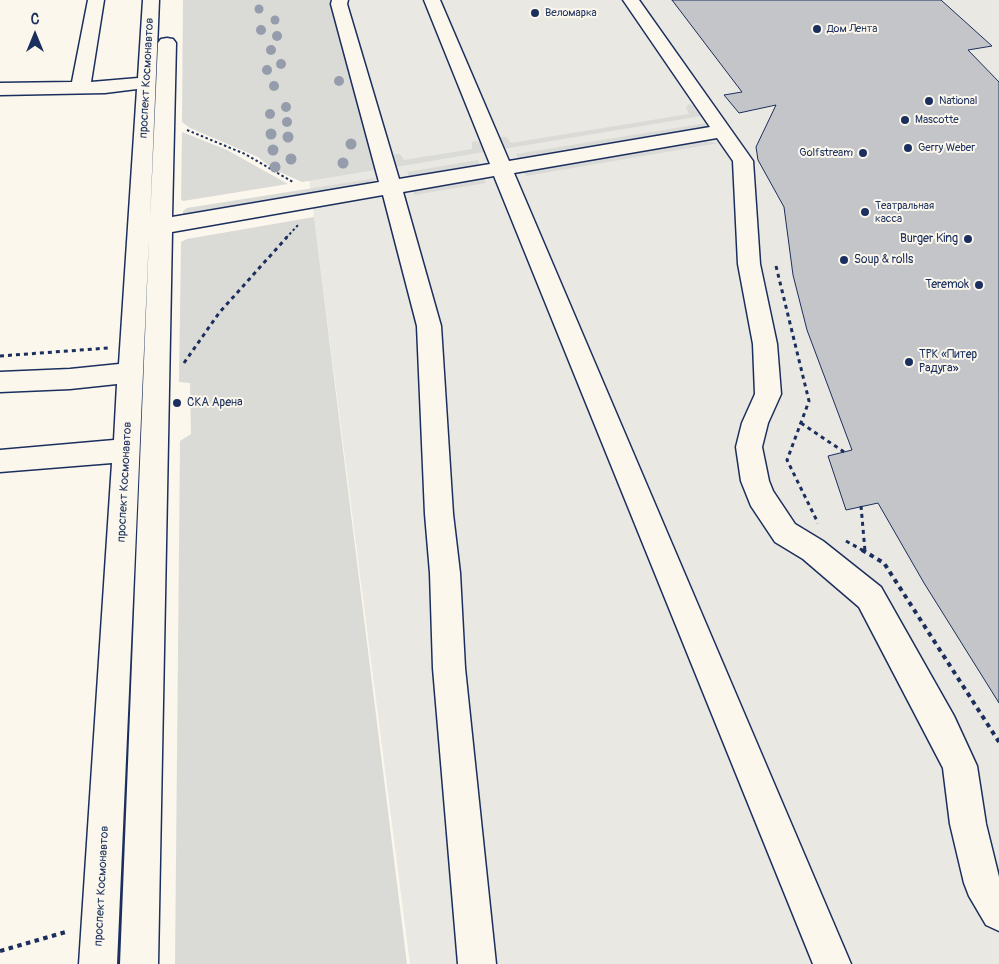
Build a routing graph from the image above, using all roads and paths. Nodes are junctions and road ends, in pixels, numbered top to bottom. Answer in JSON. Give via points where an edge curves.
{"nodes":[{"id":1,"x":96,"y":0,"type":"edge"},
{"id":2,"x":151,"y":0,"type":"edge"},
{"id":3,"x":168,"y":0,"type":"edge"},
{"id":4,"x":340,"y":0,"type":"edge"},
{"id":5,"x":432,"y":0,"type":"edge"},
{"id":6,"x":631,"y":0,"type":"edge"},
{"id":7,"x":146,"y":82,"type":"junction"},
{"id":8,"x":81,"y":88,"type":"junction"},
{"id":9,"x":0,"y":89,"type":"edge"},
{"id":10,"x":184,"y":129,"type":"dead end"},
{"id":11,"x":723,"y":131,"type":"junction"},
{"id":12,"x":502,"y":168,"type":"junction"},
{"id":13,"x":299,"y":186,"type":"dead end"},
{"id":14,"x":391,"y":187,"type":"junction"},
{"id":15,"x":301,"y":222,"type":"dead end"},
{"id":16,"x":150,"y":228,"type":"junction"},
{"id":17,"x":775,"y":260,"type":"dead end"},
{"id":18,"x":113,"y":347,"type":"dead end"},
{"id":19,"x":0,"y":356,"type":"edge"},
{"id":20,"x":183,"y":364,"type":"dead end"},
{"id":21,"x":131,"y":373,"type":"junction"},
{"id":22,"x":0,"y":382,"type":"edge"},
{"id":23,"x":801,"y":423,"type":"junction"},
{"id":24,"x":127,"y":450,"type":"junction"},
{"id":25,"x":844,"y":452,"type":"dead end"},
{"id":26,"x":0,"y":461,"type":"edge"},
{"id":27,"x":861,"y":506,"type":"dead end"},
{"id":28,"x":819,"y":525,"type":"dead end"},
{"id":29,"x":842,"y":538,"type":"dead end"},
{"id":30,"x":865,"y":552,"type":"junction"},
{"id":31,"x":999,"y":742,"type":"edge"},
{"id":32,"x":999,"y":912,"type":"edge"},
{"id":33,"x":70,"y":931,"type":"dead end"},
{"id":34,"x":0,"y":950,"type":"edge"},
{"id":35,"x":98,"y":964,"type":"edge"},
{"id":36,"x":139,"y":964,"type":"edge"},
{"id":37,"x":477,"y":964,"type":"edge"},
{"id":38,"x":832,"y":964,"type":"edge"}],
"edges":[{"from":1,"to":8,"type":"street"},
{"from":2,"to":7,"type":"street","name":"проспект Космонавтов"},
{"from":3,"to":16,"type":"street","name":"проспект Космонавтов"},
{"from":4,"to":14,"type":"street","via":[[338,4]]},
{"from":5,"to":12,"type":"street"},
{"from":6,"to":11,"type":"street"},
{"from":7,"to":8,"type":"street"},
{"from":7,"to":16,"type":"street","name":"проспект Космонавтов"},
{"from":8,"to":9,"type":"street"},
{"from":10,"to":13,"type":"path","via":[[245,154]]},
{"from":11,"to":12,"type":"street"},
{"from":11,"to":32,"type":"street","via":[[743,161],[749,264],[765,344],[768,394],[749,447],[758,489],[785,533],[812,550],[870,597],[960,766],[968,824],[982,883]]},
{"from":12,"to":14,"type":"street"},
{"from":12,"to":38,"type":"street"},
{"from":14,"to":16,"type":"street"},
{"from":14,"to":37,"type":"street","via":[[420,289],[430,343],[449,668]]},
{"from":15,"to":20,"type":"path","via":[[219,313]]},
{"from":16,"to":21,"type":"street","name":"проспект Космонавтов"},
{"from":16,"to":36,"type":"street","name":"проспект Космонавтов"},
{"from":17,"to":23,"type":"path","via":[[809,401]]},
{"from":18,"to":19,"type":"path"},
{"from":21,"to":22,"type":"street","via":[[70,380]]},
{"from":21,"to":24,"type":"street","name":"проспект Космонавтов"},
{"from":23,"to":25,"type":"path"},
{"from":23,"to":28,"type":"path","via":[[787,460]]},
{"from":24,"to":26,"type":"street"},
{"from":24,"to":35,"type":"street","name":"проспект Космонавтов"},
{"from":27,"to":30,"type":"path"},
{"from":29,"to":30,"type":"path"},
{"from":30,"to":31,"type":"path","via":[[884,563]]},
{"from":33,"to":34,"type":"path"}]}
